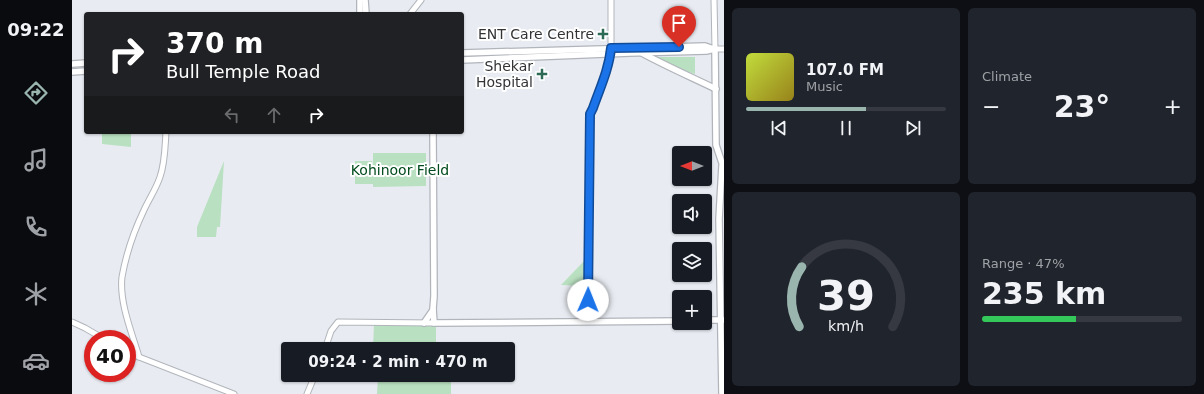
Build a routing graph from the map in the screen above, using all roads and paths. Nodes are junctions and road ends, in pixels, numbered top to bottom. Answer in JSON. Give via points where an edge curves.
{"nodes":[{"id":1,"x":360,"y":0,"type":"edge"},
{"id":2,"x":365,"y":0,"type":"edge"},
{"id":3,"x":420,"y":0,"type":"edge"},
{"id":4,"x":611,"y":0,"type":"edge"},
{"id":5,"x":714,"y":0,"type":"edge"},
{"id":6,"x":360,"y":12,"type":"edge"},
{"id":7,"x":366,"y":12,"type":"edge"},
{"id":8,"x":411,"y":12,"type":"edge"},
{"id":9,"x":714,"y":49,"type":"junction"},
{"id":10,"x":724,"y":49,"type":"edge"},
{"id":11,"x":611,"y":51,"type":"junction"},
{"id":12,"x":464,"y":53,"type":"edge"},
{"id":13,"x":642,"y":53,"type":"junction"},
{"id":14,"x":464,"y":60,"type":"edge"},
{"id":15,"x":84,"y":63,"type":"edge"},
{"id":16,"x":72,"y":64,"type":"edge"},
{"id":17,"x":84,"y":71,"type":"edge"},
{"id":18,"x":72,"y":72,"type":"edge"},
{"id":19,"x":716,"y":89,"type":"junction"},
{"id":20,"x":166,"y":134,"type":"edge"},
{"id":21,"x":433,"y":134,"type":"edge"},
{"id":22,"x":723,"y":168,"type":"edge"},
{"id":23,"x":433,"y":309,"type":"junction"},
{"id":24,"x":722,"y":320,"type":"edge"},
{"id":25,"x":587,"y":321,"type":"junction"},
{"id":26,"x":672,"y":321,"type":"edge"},
{"id":27,"x":72,"y":322,"type":"edge"},
{"id":28,"x":424,"y":323,"type":"junction"},
{"id":29,"x":434,"y":323,"type":"junction"},
{"id":30,"x":88,"y":330,"type":"edge"},
{"id":31,"x":327,"y":342,"type":"edge"},
{"id":32,"x":136,"y":356,"type":"edge"},
{"id":33,"x":139,"y":357,"type":"junction"},
{"id":34,"x":312,"y":382,"type":"edge"},
{"id":35,"x":234,"y":394,"type":"edge"},
{"id":36,"x":307,"y":394,"type":"edge"},
{"id":37,"x":722,"y":394,"type":"edge"}],
"edges":[{"from":1,"to":6,"type":"main road"},
{"from":2,"to":7,"type":"main road"},
{"from":3,"to":8,"type":"street"},
{"from":4,"to":11,"type":"street"},
{"from":5,"to":9,"type":"street"},
{"from":9,"to":10,"type":"street"},
{"from":9,"to":11,"type":"main road","via":[[705,46]]},
{"from":9,"to":13,"type":"main road"},
{"from":9,"to":19,"type":"main road"},
{"from":11,"to":12,"type":"main road"},
{"from":11,"to":13,"type":"main road"},
{"from":11,"to":14,"type":"main road"},
{"from":11,"to":25,"type":"street","via":[[590,114]]},
{"from":13,"to":19,"type":"main road"},
{"from":15,"to":16,"type":"main road"},
{"from":17,"to":18,"type":"main road"},
{"from":19,"to":22,"type":"main road","via":[[716,146]]},
{"from":20,"to":33,"type":"street","via":[[161,176],[136,228],[122,277],[122,296]]},
{"from":21,"to":23,"type":"main road"},
{"from":22,"to":24,"type":"main road","via":[[719,219]]},
{"from":23,"to":28,"type":"main road"},
{"from":23,"to":29,"type":"main road"},
{"from":24,"to":37,"type":"main road"},
{"from":25,"to":26,"type":"main road"},
{"from":25,"to":29,"type":"main road"},
{"from":27,"to":30,"type":"street"},
{"from":28,"to":29,"type":"street"},
{"from":28,"to":31,"type":"street","via":[[338,322],[331,330]]},
{"from":32,"to":33,"type":"street"},
{"from":33,"to":35,"type":"street"},
{"from":34,"to":36,"type":"street"}]}
